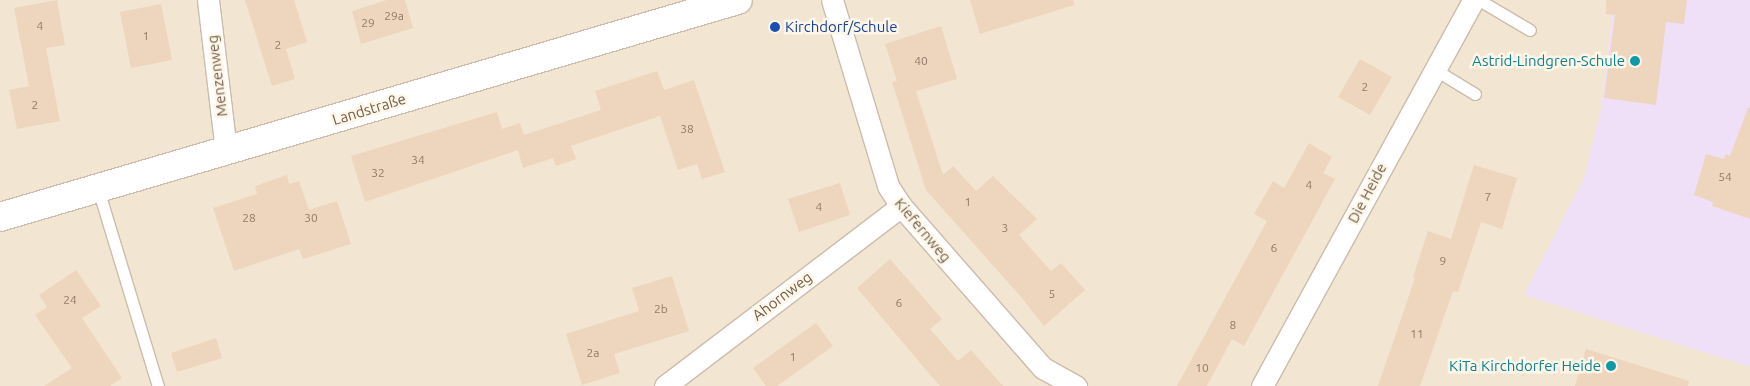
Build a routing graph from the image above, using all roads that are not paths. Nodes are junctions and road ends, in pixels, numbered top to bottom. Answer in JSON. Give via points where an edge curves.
{"nodes":[{"id":1,"x":208,"y":0,"type":"edge"},
{"id":2,"x":738,"y":0,"type":"edge"},
{"id":3,"x":832,"y":0,"type":"edge"},
{"id":4,"x":1472,"y":0,"type":"edge"},
{"id":5,"x":1479,"y":0,"type":"edge"},
{"id":6,"x":1530,"y":30,"type":"dead end"},
{"id":7,"x":1434,"y":70,"type":"junction"},
{"id":8,"x":1475,"y":94,"type":"dead end"},
{"id":9,"x":226,"y":152,"type":"junction"},
{"id":10,"x":98,"y":189,"type":"junction"},
{"id":11,"x":900,"y":206,"type":"junction"},
{"id":12,"x":0,"y":217,"type":"edge"},
{"id":13,"x":158,"y":386,"type":"edge"},
{"id":14,"x":665,"y":386,"type":"edge"},
{"id":15,"x":1076,"y":386,"type":"edge"},
{"id":16,"x":1262,"y":386,"type":"edge"}],
"edges":[{"from":1,"to":9,"type":"street","name":"Menzenweg"},
{"from":2,"to":9,"type":"street","name":"Landstraße"},
{"from":3,"to":11,"type":"street","name":"Kiefernweg","via":[[888,186]]},
{"from":4,"to":7,"type":"street","name":"Die Heide"},
{"from":5,"to":6,"type":"lane"},
{"from":7,"to":8,"type":"lane"},
{"from":7,"to":16,"type":"street","name":"Die Heide"},
{"from":9,"to":10,"type":"street","name":"Landstraße"},
{"from":10,"to":12,"type":"street","name":"Landstraße"},
{"from":10,"to":13,"type":"lane"},
{"from":11,"to":14,"type":"street","name":"Ahornweg"},
{"from":11,"to":15,"type":"street","name":"Kiefernweg","via":[[1043,368]]}]}
